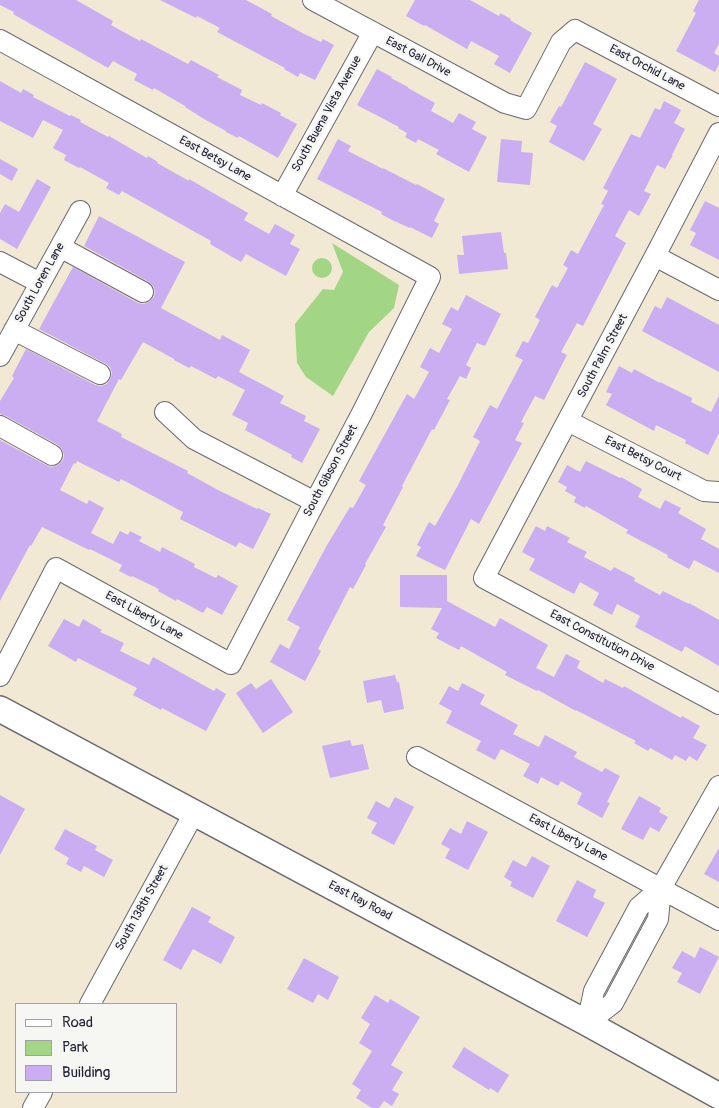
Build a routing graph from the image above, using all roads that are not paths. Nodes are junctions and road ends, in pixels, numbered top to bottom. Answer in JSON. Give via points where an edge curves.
{"nodes":[{"id":1,"x":313,"y":0,"type":"edge"},
{"id":2,"x":373,"y":32,"type":"junction"},
{"id":3,"x":0,"y":40,"type":"edge"},
{"id":4,"x":719,"y":106,"type":"edge"},
{"id":5,"x":526,"y":109,"type":"joint"},
{"id":6,"x":719,"y":133,"type":"edge"},
{"id":7,"x":282,"y":196,"type":"junction"},
{"id":8,"x":80,"y":211,"type":"dead end"},
{"id":9,"x":60,"y":247,"type":"junction"},
{"id":10,"x":655,"y":256,"type":"junction"},
{"id":11,"x":0,"y":262,"type":"edge"},
{"id":12,"x":430,"y":277,"type":"joint"},
{"id":13,"x":40,"y":283,"type":"junction"},
{"id":14,"x":719,"y":290,"type":"edge"},
{"id":15,"x":143,"y":292,"type":"dead end"},
{"id":16,"x":14,"y":330,"type":"junction"},
{"id":17,"x":0,"y":356,"type":"edge"},
{"id":18,"x":100,"y":374,"type":"dead end"},
{"id":19,"x":165,"y":412,"type":"dead end"},
{"id":20,"x":568,"y":421,"type":"junction"},
{"id":21,"x":0,"y":426,"type":"edge"},
{"id":22,"x":52,"y":455,"type":"dead end"},
{"id":23,"x":719,"y":492,"type":"edge"},
{"id":24,"x":315,"y":502,"type":"junction"},
{"id":25,"x":484,"y":578,"type":"joint"},
{"id":26,"x":231,"y":664,"type":"joint"},
{"id":27,"x":0,"y":676,"type":"edge"},
{"id":28,"x":719,"y":704,"type":"edge"},
{"id":29,"x":0,"y":709,"type":"edge"},
{"id":30,"x":417,"y":757,"type":"dead end"},
{"id":31,"x":719,"y":786,"type":"edge"},
{"id":32,"x":194,"y":813,"type":"junction"},
{"id":33,"x":661,"y":888,"type":"junction"},
{"id":34,"x":719,"y":920,"type":"edge"},
{"id":35,"x":91,"y":1003,"type":"edge"},
{"id":36,"x":587,"y":1023,"type":"junction"},
{"id":37,"x":41,"y":1093,"type":"edge"},
{"id":38,"x":719,"y":1096,"type":"edge"},
{"id":39,"x":33,"y":1108,"type":"edge"}],
"edges":[{"from":1,"to":2,"type":"street","name":"East Gail Drive"},
{"from":2,"to":5,"type":"street","name":"East Gail Drive","via":[[505,104]]},
{"from":2,"to":7,"type":"street","name":"South Buena Vista Avenue"},
{"from":3,"to":7,"type":"street","name":"East Betsy Lane"},
{"from":4,"to":5,"type":"street","name":"East Orchid Lane","via":[[575,30],[561,42]]},
{"from":6,"to":10,"type":"street","name":"South Palm Street"},
{"from":7,"to":12,"type":"street","name":"East Betsy Lane"},
{"from":8,"to":9,"type":"street","name":"South Loren Lane"},
{"from":9,"to":13,"type":"street","name":"South Loren Lane"},
{"from":9,"to":15,"type":"street"},
{"from":10,"to":14,"type":"street"},
{"from":10,"to":20,"type":"street","name":"South Palm Street"},
{"from":11,"to":13,"type":"street"},
{"from":12,"to":24,"type":"street","name":"South Gibson Street"},
{"from":13,"to":16,"type":"street","name":"South Loren Lane"},
{"from":16,"to":17,"type":"street","name":"South Loren Lane"},
{"from":16,"to":18,"type":"street"},
{"from":19,"to":24,"type":"street","via":[[194,439]]},
{"from":20,"to":23,"type":"street","name":"East Betsy Court","via":[[704,491]]},
{"from":20,"to":25,"type":"street","name":"South Palm Street"},
{"from":21,"to":22,"type":"street"},
{"from":24,"to":26,"type":"street","name":"South Gibson Street"},
{"from":25,"to":28,"type":"street","name":"East Constitution Drive"},
{"from":26,"to":27,"type":"street","name":"East Liberty Lane","via":[[56,568]]},
{"from":29,"to":32,"type":"main road","name":"East Ray Road"},
{"from":30,"to":33,"type":"street","name":"East Liberty Lane"},
{"from":31,"to":33,"type":"street"},
{"from":32,"to":35,"type":"street","name":"South 138th Street"},
{"from":32,"to":36,"type":"main road","name":"East Ray Road"},
{"from":33,"to":34,"type":"street","name":"East Liberty Lane"},
{"from":33,"to":36,"type":"street","via":[[635,915],[594,992]]},
{"from":36,"to":38,"type":"main road","name":"East Ray Road"},
{"from":37,"to":39,"type":"street"}]}
